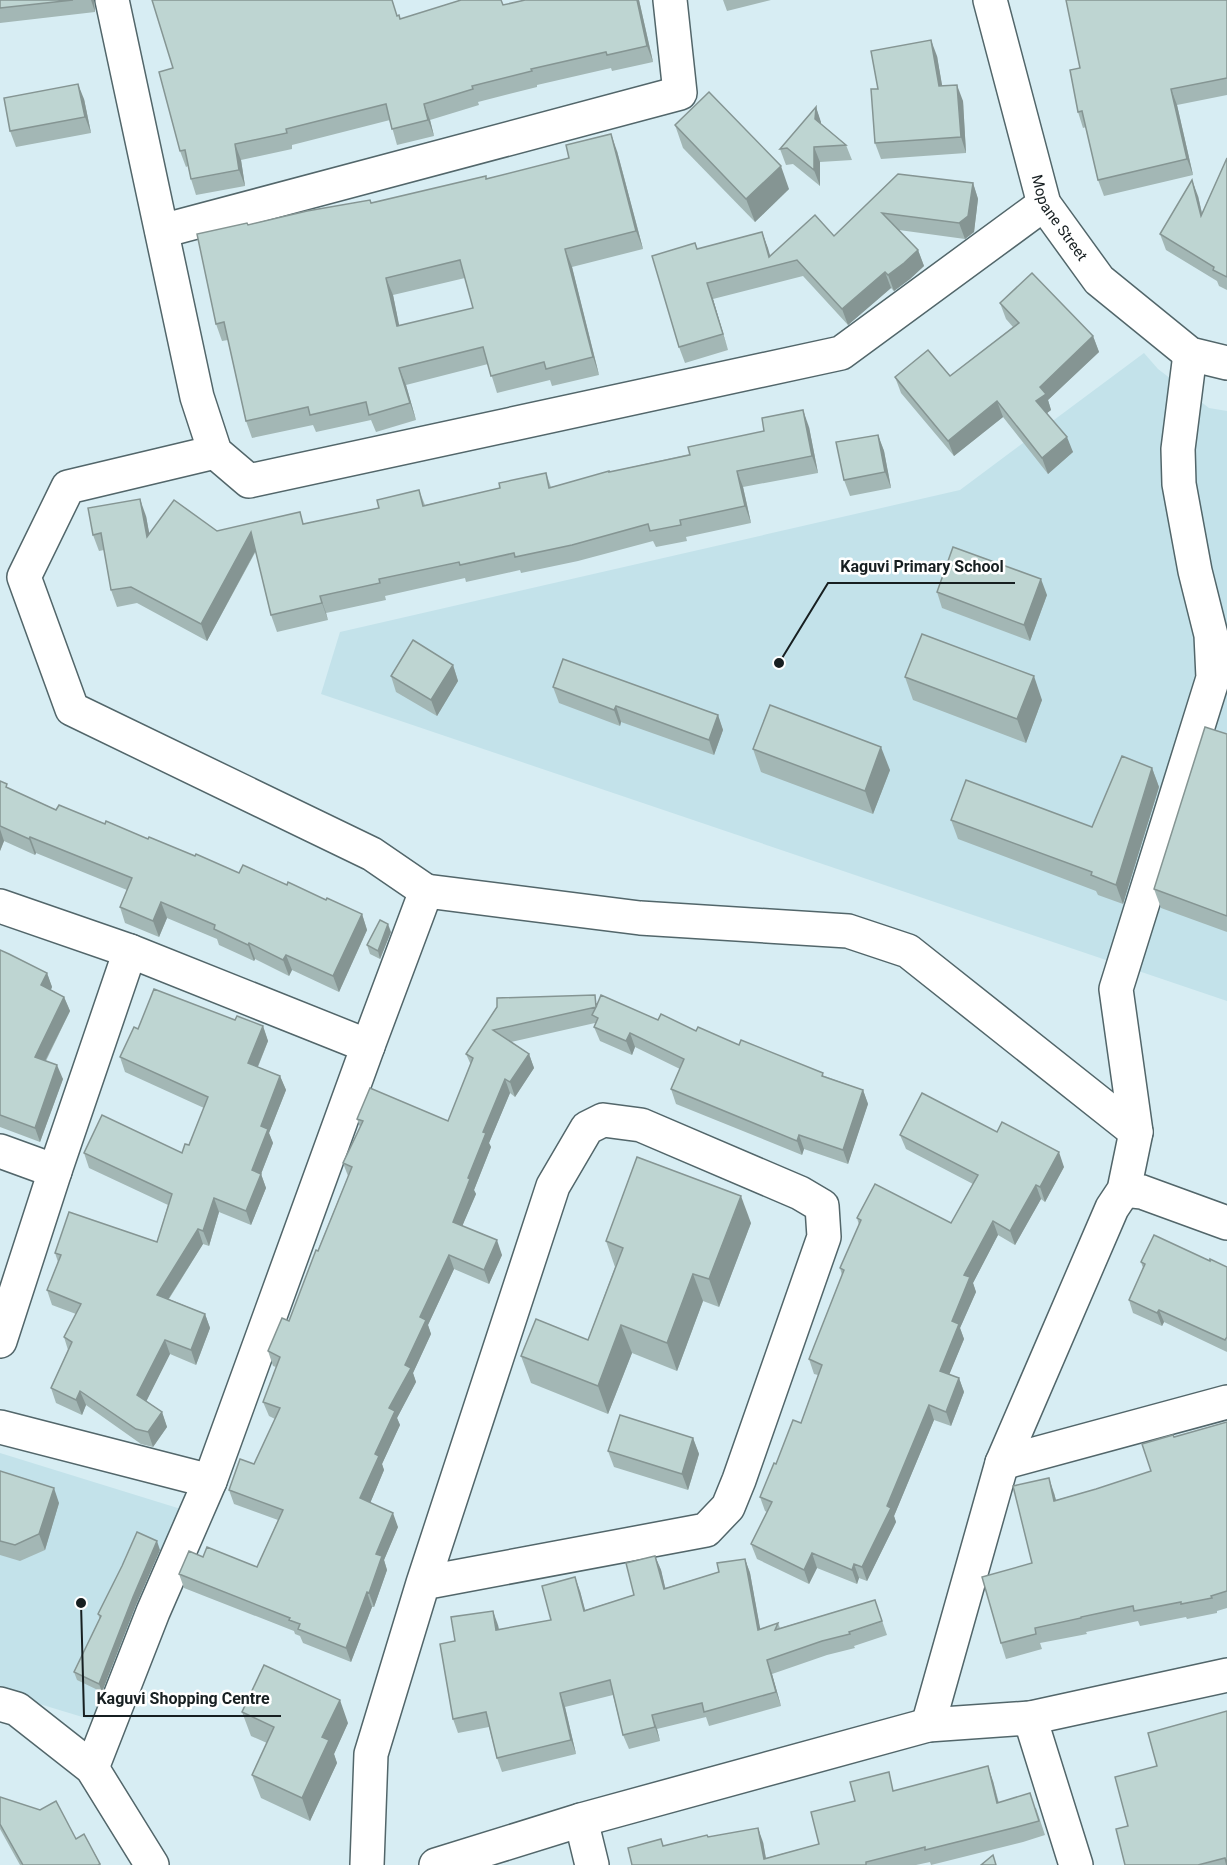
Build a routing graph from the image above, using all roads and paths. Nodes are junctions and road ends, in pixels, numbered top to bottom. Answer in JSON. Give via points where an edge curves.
{"nodes":[{"id":1,"x":112,"y":0,"type":"edge"},
{"id":2,"x":670,"y":0,"type":"edge"},
{"id":3,"x":990,"y":0,"type":"edge"},
{"id":4,"x":1044,"y":204,"type":"junction"},
{"id":5,"x":162,"y":231,"type":"junction"},
{"id":6,"x":1190,"y":354,"type":"junction"},
{"id":7,"x":1227,"y":363,"type":"edge"},
{"id":8,"x":215,"y":452,"type":"junction"},
{"id":9,"x":426,"y":891,"type":"junction"},
{"id":10,"x":0,"y":906,"type":"edge"},
{"id":11,"x":130,"y":951,"type":"junction"},
{"id":12,"x":368,"y":1046,"type":"junction"},
{"id":13,"x":1136,"y":1132,"type":"junction"},
{"id":14,"x":0,"y":1150,"type":"edge"},
{"id":15,"x":55,"y":1171,"type":"junction"},
{"id":16,"x":1124,"y":1190,"type":"junction"},
{"id":17,"x":1227,"y":1223,"type":"edge"},
{"id":18,"x":0,"y":1341,"type":"edge"},
{"id":19,"x":1227,"y":1402,"type":"edge"},
{"id":20,"x":0,"y":1427,"type":"edge"},
{"id":21,"x":1002,"y":1463,"type":"junction"},
{"id":22,"x":210,"y":1481,"type":"junction"},
{"id":23,"x":423,"y":1583,"type":"junction"},
{"id":24,"x":1227,"y":1675,"type":"edge"},
{"id":25,"x":0,"y":1704,"type":"edge"},
{"id":26,"x":1030,"y":1718,"type":"junction"},
{"id":27,"x":928,"y":1725,"type":"junction"},
{"id":28,"x":92,"y":1768,"type":"junction"},
{"id":29,"x":581,"y":1820,"type":"junction"},
{"id":30,"x":152,"y":1865,"type":"edge"},
{"id":31,"x":367,"y":1865,"type":"edge"},
{"id":32,"x":436,"y":1865,"type":"edge"},
{"id":33,"x":592,"y":1865,"type":"edge"},
{"id":34,"x":1076,"y":1865,"type":"edge"}],
"edges":[{"from":1,"to":5,"type":"street"},
{"from":2,"to":5,"type":"street","via":[[680,93]]},
{"from":3,"to":4,"type":"street","name":"Mopane Street"},
{"from":4,"to":6,"type":"street","name":"Mopane Street","via":[[1099,280]]},
{"from":4,"to":8,"type":"street","via":[[840,353],[249,481]]},
{"from":5,"to":8,"type":"street","via":[[197,397]]},
{"from":6,"to":7,"type":"street","name":"Mopane Street"},
{"from":6,"to":13,"type":"street","via":[[1178,449],[1179,484],[1211,635],[1213,678],[1116,989]]},
{"from":8,"to":9,"type":"street","via":[[68,487],[24,577],[72,709],[372,854]]},
{"from":9,"to":12,"type":"street"},
{"from":9,"to":13,"type":"street","via":[[640,918],[848,931],[868,937],[908,951]]},
{"from":10,"to":11,"type":"street"},
{"from":11,"to":12,"type":"street"},
{"from":11,"to":15,"type":"street"},
{"from":12,"to":22,"type":"street"},
{"from":13,"to":16,"type":"street"},
{"from":14,"to":15,"type":"street"},
{"from":15,"to":18,"type":"street"},
{"from":16,"to":17,"type":"street","via":[[1142,1192]]},
{"from":16,"to":21,"type":"street","via":[[1112,1208]]},
{"from":19,"to":21,"type":"street"},
{"from":20,"to":22,"type":"street"},
{"from":21,"to":27,"type":"street"},
{"from":22,"to":28,"type":"street"},
{"from":23,"to":23,"type":"street","via":[[706,1530],[728,1507],[739,1480],[824,1237],[822,1206],[641,1125],[603,1120],[587,1128],[554,1185]]},
{"from":23,"to":31,"type":"street","via":[[371,1754]]},
{"from":24,"to":26,"type":"street"},
{"from":25,"to":28,"type":"street","via":[[17,1709]]},
{"from":26,"to":27,"type":"street"},
{"from":26,"to":34,"type":"street"},
{"from":27,"to":29,"type":"street"},
{"from":28,"to":30,"type":"street"},
{"from":29,"to":32,"type":"street"},
{"from":29,"to":33,"type":"street"}]}
